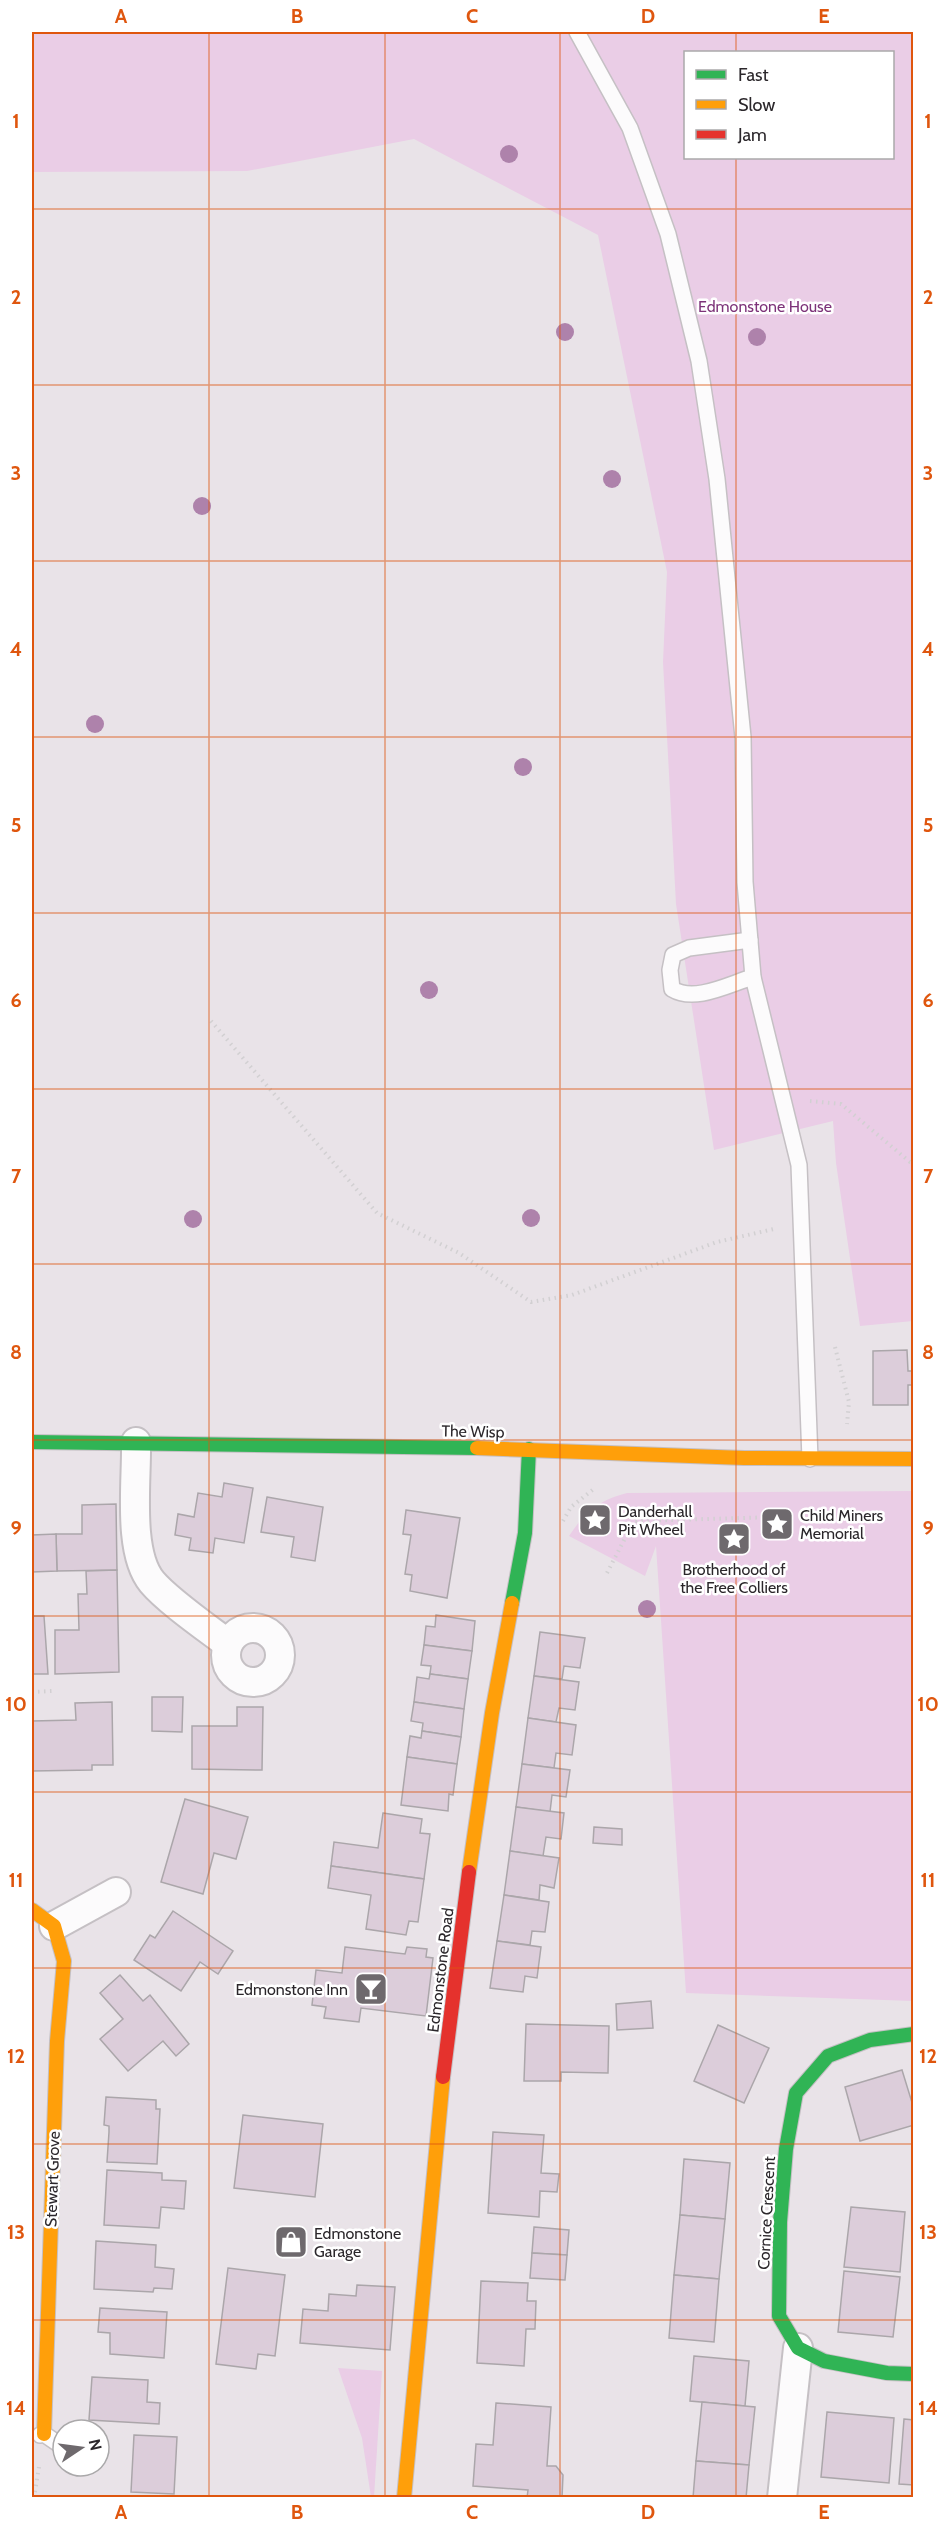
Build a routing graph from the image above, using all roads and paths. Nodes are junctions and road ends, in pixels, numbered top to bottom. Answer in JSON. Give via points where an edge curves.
{"nodes":[{"id":1,"x":577,"y":32,"type":"edge"},
{"id":2,"x":750,"y":940,"type":"junction"},
{"id":3,"x":753,"y":977,"type":"junction"},
{"id":4,"x":211,"y":1022,"type":"dead end"},
{"id":5,"x":783,"y":1097,"type":"junction"},
{"id":6,"x":914,"y":1162,"type":"edge"},
{"id":7,"x":803,"y":1223,"type":"junction"},
{"id":8,"x":32,"y":1442,"type":"edge"},
{"id":9,"x":136,"y":1442,"type":"junction"},
{"id":10,"x":529,"y":1449,"type":"junction"},
{"id":11,"x":914,"y":1459,"type":"edge"},
{"id":12,"x":810,"y":1460,"type":"junction"},
{"id":13,"x":779,"y":1517,"type":"dead end"},
{"id":14,"x":607,"y":1573,"type":"dead end"},
{"id":15,"x":228,"y":1644,"type":"dead end"},
{"id":16,"x":52,"y":1691,"type":"dead end"},
{"id":17,"x":32,"y":1692,"type":"edge"},
{"id":18,"x":116,"y":1892,"type":"dead end"},
{"id":19,"x":43,"y":1918,"type":"edge"},
{"id":20,"x":914,"y":2034,"type":"edge"},
{"id":21,"x":798,"y":2348,"type":"junction"},
{"id":22,"x":914,"y":2374,"type":"edge"},
{"id":23,"x":38,"y":2435,"type":"edge"},
{"id":24,"x":404,"y":2498,"type":"edge"},
{"id":25,"x":782,"y":2498,"type":"edge"}],
"edges":[{"from":1,"to":2,"type":"lane","via":[[634,139],[669,234],[699,361],[717,479],[743,737]]},
{"from":2,"to":3,"type":"lane"},
{"from":2,"to":3,"type":"lane","via":[[688,948],[673,955],[670,970],[672,989],[682,995]]},
{"from":3,"to":5,"type":"lane"},
{"from":4,"to":7,"type":"path","via":[[377,1212],[459,1253],[531,1302],[572,1295],[717,1242]]},
{"from":5,"to":6,"type":"path","via":[[841,1104]]},
{"from":5,"to":7,"type":"lane","via":[[799,1165]]},
{"from":7,"to":12,"type":"lane"},
{"from":8,"to":9,"type":"street","name":"The Wisp"},
{"from":9,"to":10,"type":"street","name":"The Wisp"},
{"from":9,"to":15,"type":"street","via":[[137,1543],[143,1567],[153,1583]]},
{"from":10,"to":12,"type":"street","name":"The Wisp"},
{"from":10,"to":24,"type":"street","name":"Edmonstone Road","via":[[525,1533],[492,1713],[455,1973],[432,2177]]},
{"from":11,"to":12,"type":"street","name":"The Wisp"},
{"from":13,"to":14,"type":"path","via":[[634,1521]]},
{"from":16,"to":17,"type":"path"},
{"from":18,"to":19,"type":"street","name":"Stewart Grove"},
{"from":19,"to":23,"type":"street","name":"Stewart Grove","via":[[64,1961]]},
{"from":20,"to":21,"type":"street","name":"Cornice Crescent","via":[[870,2040],[828,2056],[796,2093],[786,2149],[780,2222],[779,2316]]},
{"from":21,"to":22,"type":"street","via":[[824,2361]]},
{"from":21,"to":25,"type":"street"}]}
